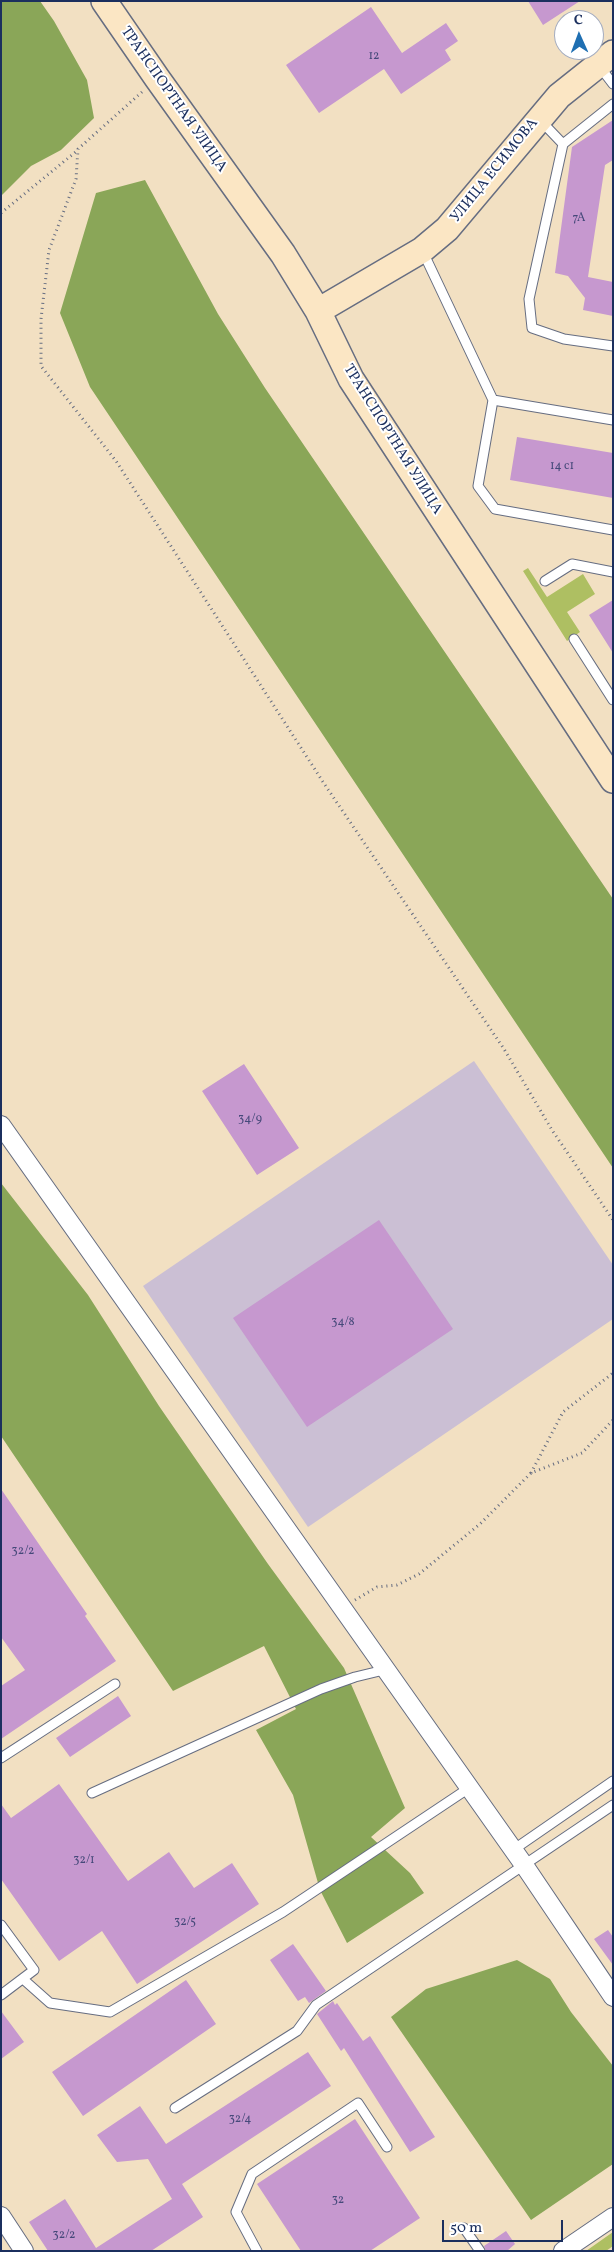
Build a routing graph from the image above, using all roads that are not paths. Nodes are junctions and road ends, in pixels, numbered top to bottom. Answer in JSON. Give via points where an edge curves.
{"nodes":[{"id":1,"x":104,"y":1,"type":"edge"},
{"id":2,"x":606,"y":59,"type":"edge"},
{"id":3,"x":613,"y":84,"type":"edge"},
{"id":4,"x":613,"y":104,"type":"edge"},
{"id":5,"x":538,"y":118,"type":"junction"},
{"id":6,"x":563,"y":144,"type":"junction"},
{"id":7,"x":422,"y":250,"type":"junction"},
{"id":8,"x":318,"y":311,"type":"junction"},
{"id":9,"x":613,"y":346,"type":"edge"},
{"id":10,"x":493,"y":400,"type":"junction"},
{"id":11,"x":613,"y":420,"type":"edge"},
{"id":12,"x":613,"y":530,"type":"edge"},
{"id":13,"x":613,"y":572,"type":"edge"},
{"id":14,"x":545,"y":581,"type":"dead end"},
{"id":15,"x":574,"y":639,"type":"dead end"},
{"id":16,"x":613,"y":700,"type":"edge"},
{"id":17,"x":613,"y":780,"type":"edge"},
{"id":18,"x":1,"y":1125,"type":"edge"},
{"id":19,"x":384,"y":1670,"type":"junction"},
{"id":20,"x":115,"y":1684,"type":"dead end"},
{"id":21,"x":1,"y":1758,"type":"edge"},
{"id":22,"x":613,"y":1781,"type":"edge"},
{"id":23,"x":469,"y":1788,"type":"junction"},
{"id":24,"x":92,"y":1793,"type":"dead end"},
{"id":25,"x":613,"y":1805,"type":"edge"},
{"id":26,"x":513,"y":1850,"type":"junction"},
{"id":27,"x":524,"y":1865,"type":"junction"},
{"id":28,"x":1,"y":1925,"type":"edge"},
{"id":29,"x":23,"y":1979,"type":"junction"},
{"id":30,"x":1,"y":1995,"type":"edge"},
{"id":31,"x":613,"y":1997,"type":"edge"},
{"id":32,"x":175,"y":2108,"type":"dead end"},
{"id":33,"x":387,"y":2148,"type":"dead end"},
{"id":34,"x":1,"y":2216,"type":"edge"},
{"id":35,"x":613,"y":2216,"type":"edge"},
{"id":36,"x":464,"y":2228,"type":"dead end"},
{"id":37,"x":24,"y":2251,"type":"edge"},
{"id":38,"x":257,"y":2251,"type":"edge"},
{"id":39,"x":480,"y":2251,"type":"edge"},
{"id":40,"x":563,"y":2251,"type":"edge"}],
"edges":[{"from":1,"to":8,"type":"street","name":"ТРАНСПОРТНАЯ УЛИЦА","via":[[283,254]]},
{"from":2,"to":3,"type":"lane"},
{"from":2,"to":5,"type":"street","name":"УЛИЦА ЕСИМОВА","via":[[559,96]]},
{"from":4,"to":6,"type":"lane"},
{"from":5,"to":6,"type":"lane"},
{"from":5,"to":7,"type":"street","name":"УЛИЦА ЕСИМОВА","via":[[470,204]]},
{"from":6,"to":9,"type":"lane","via":[[529,299],[532,328],[564,339]]},
{"from":7,"to":8,"type":"street","name":"УЛИЦА ЕСИМОВА"},
{"from":7,"to":10,"type":"lane"},
{"from":8,"to":17,"type":"street","name":"ТРАНСПОРТНАЯ УЛИЦА","via":[[350,379]]},
{"from":10,"to":11,"type":"lane"},
{"from":10,"to":12,"type":"lane","via":[[478,486],[495,508]]},
{"from":13,"to":14,"type":"lane","via":[[572,564]]},
{"from":15,"to":16,"type":"lane"},
{"from":18,"to":19,"type":"street"},
{"from":19,"to":23,"type":"street"},
{"from":19,"to":24,"type":"lane","via":[[321,1689]]},
{"from":20,"to":21,"type":"lane"},
{"from":22,"to":26,"type":"lane"},
{"from":23,"to":26,"type":"street"},
{"from":23,"to":29,"type":"lane","via":[[284,1912],[110,2012],[50,2003]]},
{"from":25,"to":27,"type":"lane"},
{"from":26,"to":27,"type":"street"},
{"from":27,"to":31,"type":"street"},
{"from":27,"to":32,"type":"lane","via":[[316,2005],[297,2031]]},
{"from":28,"to":29,"type":"lane","via":[[34,1970]]},
{"from":29,"to":30,"type":"lane"},
{"from":33,"to":38,"type":"lane","via":[[358,2103],[252,2174],[236,2212]]},
{"from":34,"to":37,"type":"street"},
{"from":35,"to":40,"type":"street"},
{"from":36,"to":39,"type":"lane"}]}
